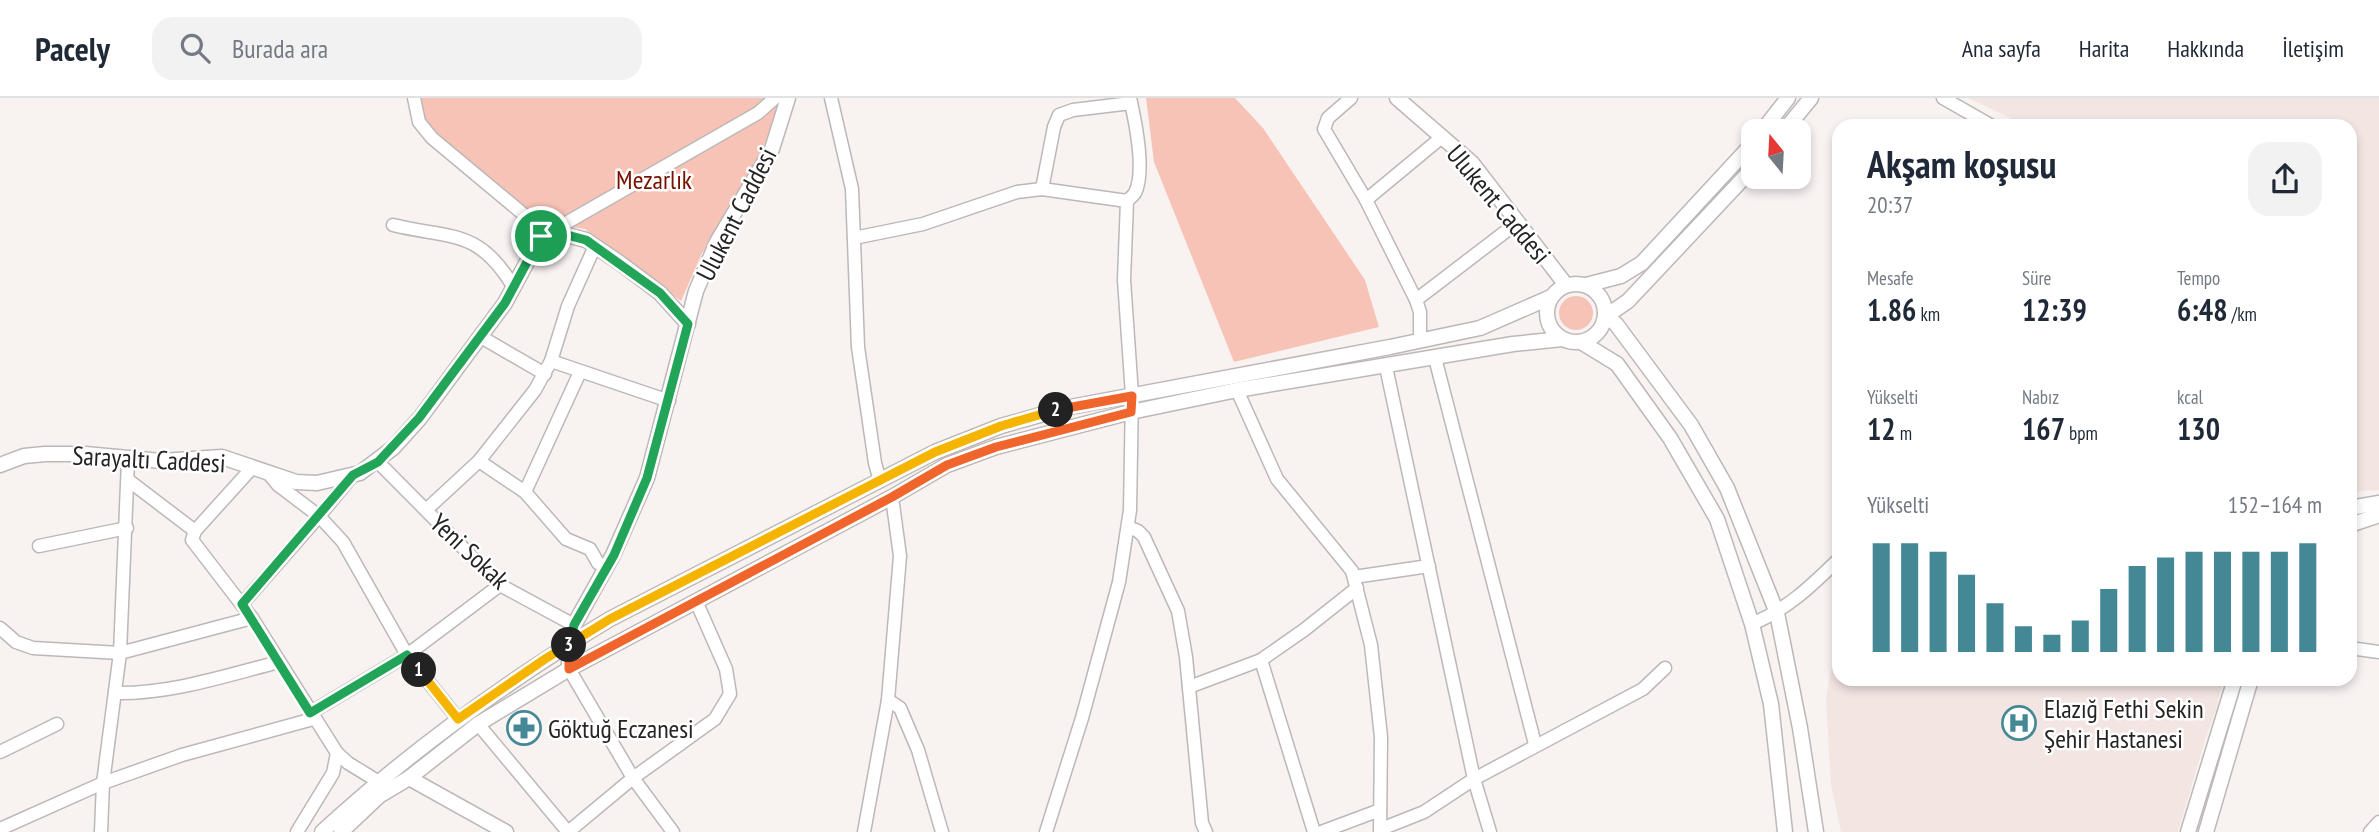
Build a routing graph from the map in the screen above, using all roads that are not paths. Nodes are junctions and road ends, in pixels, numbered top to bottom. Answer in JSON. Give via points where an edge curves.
{"nodes":[{"id":1,"x":414,"y":98,"type":"edge"},
{"id":2,"x":775,"y":98,"type":"edge"},
{"id":3,"x":788,"y":98,"type":"edge"},
{"id":4,"x":831,"y":98,"type":"edge"},
{"id":5,"x":1351,"y":98,"type":"edge"},
{"id":6,"x":1397,"y":98,"type":"edge"},
{"id":7,"x":1788,"y":98,"type":"edge"},
{"id":8,"x":1811,"y":98,"type":"edge"},
{"id":9,"x":1943,"y":98,"type":"edge"},
{"id":10,"x":1130,"y":101,"type":"edge"},
{"id":11,"x":1771,"y":119,"type":"edge"},
{"id":12,"x":1794,"y":119,"type":"edge"},
{"id":13,"x":1980,"y":119,"type":"edge"},
{"id":14,"x":1442,"y":137,"type":"junction"},
{"id":15,"x":1741,"y":156,"type":"edge"},
{"id":16,"x":1741,"y":181,"type":"edge"},
{"id":17,"x":1042,"y":189,"type":"junction"},
{"id":18,"x":1366,"y":200,"type":"junction"},
{"id":19,"x":1127,"y":201,"type":"junction"},
{"id":20,"x":1518,"y":222,"type":"junction"},
{"id":21,"x":393,"y":225,"type":"dead end"},
{"id":22,"x":549,"y":232,"type":"junction"},
{"id":23,"x":854,"y":238,"type":"junction"},
{"id":24,"x":595,"y":246,"type":"junction"},
{"id":25,"x":1566,"y":285,"type":"junction"},
{"id":26,"x":1586,"y":285,"type":"junction"},
{"id":27,"x":513,"y":286,"type":"junction"},
{"id":28,"x":1551,"y":297,"type":"junction"},
{"id":29,"x":1416,"y":300,"type":"junction"},
{"id":30,"x":1606,"y":314,"type":"junction"},
{"id":31,"x":688,"y":324,"type":"junction"},
{"id":32,"x":481,"y":337,"type":"junction"},
{"id":33,"x":1562,"y":340,"type":"junction"},
{"id":34,"x":1420,"y":341,"type":"junction"},
{"id":35,"x":1581,"y":342,"type":"junction"},
{"id":36,"x":1435,"y":358,"type":"junction"},
{"id":37,"x":551,"y":361,"type":"junction"},
{"id":38,"x":1386,"y":367,"type":"junction"},
{"id":39,"x":580,"y":372,"type":"junction"},
{"id":40,"x":545,"y":373,"type":"junction"},
{"id":41,"x":1237,"y":390,"type":"junction"},
{"id":42,"x":1132,"y":396,"type":"junction"},
{"id":43,"x":669,"y":401,"type":"junction"},
{"id":44,"x":1131,"y":412,"type":"junction"},
{"id":45,"x":128,"y":460,"type":"junction"},
{"id":46,"x":479,"y":461,"type":"junction"},
{"id":47,"x":378,"y":462,"type":"junction"},
{"id":48,"x":0,"y":465,"type":"edge"},
{"id":49,"x":251,"y":469,"type":"junction"},
{"id":50,"x":268,"y":473,"type":"junction"},
{"id":51,"x":353,"y":475,"type":"junction"},
{"id":52,"x":128,"y":481,"type":"junction"},
{"id":53,"x":880,"y":481,"type":"junction"},
{"id":54,"x":525,"y":492,"type":"junction"},
{"id":55,"x":892,"y":497,"type":"junction"},
{"id":56,"x":2379,"y":503,"type":"edge"},
{"id":57,"x":2357,"y":507,"type":"edge"},
{"id":58,"x":426,"y":510,"type":"junction"},
{"id":59,"x":2379,"y":515,"type":"edge"},
{"id":60,"x":319,"y":516,"type":"junction"},
{"id":61,"x":2357,"y":522,"type":"edge"},
{"id":62,"x":1128,"y":527,"type":"junction"},
{"id":63,"x":127,"y":528,"type":"junction"},
{"id":64,"x":195,"y":531,"type":"junction"},
{"id":65,"x":39,"y":546,"type":"dead end"},
{"id":66,"x":1429,"y":566,"type":"junction"},
{"id":67,"x":1832,"y":566,"type":"edge"},
{"id":68,"x":606,"y":569,"type":"junction"},
{"id":69,"x":1356,"y":582,"type":"junction"},
{"id":70,"x":499,"y":585,"type":"junction"},
{"id":71,"x":696,"y":601,"type":"junction"},
{"id":72,"x":242,"y":604,"type":"junction"},
{"id":73,"x":1777,"y":613,"type":"junction"},
{"id":74,"x":252,"y":618,"type":"junction"},
{"id":75,"x":1752,"y":624,"type":"junction"},
{"id":76,"x":574,"y":625,"type":"junction"},
{"id":77,"x":0,"y":627,"type":"edge"},
{"id":78,"x":569,"y":644,"type":"junction"},
{"id":79,"x":2357,"y":649,"type":"edge"},
{"id":80,"x":2379,"y":652,"type":"edge"},
{"id":81,"x":120,"y":653,"type":"junction"},
{"id":82,"x":407,"y":655,"type":"junction"},
{"id":83,"x":1261,"y":660,"type":"junction"},
{"id":84,"x":279,"y":662,"type":"junction"},
{"id":85,"x":1665,"y":668,"type":"dead end"},
{"id":86,"x":569,"y":669,"type":"junction"},
{"id":87,"x":2233,"y":686,"type":"edge"},
{"id":88,"x":2249,"y":686,"type":"edge"},
{"id":89,"x":1189,"y":687,"type":"junction"},
{"id":90,"x":115,"y":693,"type":"junction"},
{"id":91,"x":888,"y":700,"type":"junction"},
{"id":92,"x":312,"y":716,"type":"junction"},
{"id":93,"x":458,"y":719,"type":"junction"},
{"id":94,"x":57,"y":724,"type":"dead end"},
{"id":95,"x":478,"y":724,"type":"junction"},
{"id":96,"x":1535,"y":744,"type":"junction"},
{"id":97,"x":0,"y":752,"type":"edge"},
{"id":98,"x":337,"y":753,"type":"junction"},
{"id":99,"x":409,"y":778,"type":"junction"},
{"id":100,"x":633,"y":778,"type":"junction"},
{"id":101,"x":1474,"y":779,"type":"junction"},
{"id":102,"x":379,"y":782,"type":"junction"},
{"id":103,"x":103,"y":783,"type":"junction"},
{"id":104,"x":1380,"y":810,"type":"junction"},
{"id":105,"x":2379,"y":822,"type":"edge"},
{"id":106,"x":0,"y":829,"type":"edge"},
{"id":107,"x":1380,"y":831,"type":"edge"},
{"id":108,"x":101,"y":832,"type":"edge"},
{"id":109,"x":297,"y":832,"type":"edge"},
{"id":110,"x":322,"y":832,"type":"edge"},
{"id":111,"x":341,"y":832,"type":"edge"},
{"id":112,"x":506,"y":832,"type":"edge"},
{"id":113,"x":568,"y":832,"type":"edge"},
{"id":114,"x":673,"y":832,"type":"edge"},
{"id":115,"x":864,"y":832,"type":"edge"},
{"id":116,"x":942,"y":832,"type":"edge"},
{"id":117,"x":1046,"y":832,"type":"edge"},
{"id":118,"x":1206,"y":832,"type":"edge"},
{"id":119,"x":1314,"y":832,"type":"edge"},
{"id":120,"x":1321,"y":832,"type":"edge"},
{"id":121,"x":1490,"y":832,"type":"edge"},
{"id":122,"x":1785,"y":832,"type":"edge"},
{"id":123,"x":1816,"y":832,"type":"edge"},
{"id":124,"x":2188,"y":832,"type":"edge"},
{"id":125,"x":2206,"y":832,"type":"edge"},
{"id":126,"x":2370,"y":832,"type":"edge"}],
"edges":[{"from":1,"to":22,"type":"street","via":[[419,122],[432,138]]},
{"from":2,"to":22,"type":"street","via":[[758,113]]},
{"from":3,"to":31,"type":"street","name":"Ulukent Caddesi","via":[[772,149],[717,242]]},
{"from":4,"to":23,"type":"street","via":[[852,189]]},
{"from":5,"to":18,"type":"street","via":[[1328,118],[1324,129]]},
{"from":6,"to":14,"type":"street","name":"Ulukent Caddesi"},
{"from":7,"to":11,"type":"street"},
{"from":8,"to":12,"type":"street"},
{"from":9,"to":13,"type":"street"},
{"from":10,"to":17,"type":"street","via":[[1059,115]]},
{"from":10,"to":19,"type":"street","via":[[1139,167],[1135,193]]},
{"from":14,"to":18,"type":"street"},
{"from":14,"to":20,"type":"street","name":"Ulukent Caddesi","via":[[1472,163]]},
{"from":15,"to":26,"type":"street","via":[[1642,263],[1621,276]]},
{"from":16,"to":30,"type":"street","via":[[1628,301]]},
{"from":17,"to":19,"type":"street"},
{"from":17,"to":23,"type":"street"},
{"from":18,"to":29,"type":"street"},
{"from":19,"to":42,"type":"street","via":[[1124,280]]},
{"from":20,"to":25,"type":"street","name":"Ulukent Caddesi"},
{"from":20,"to":29,"type":"street"},
{"from":21,"to":27,"type":"street","via":[[454,235],[474,244],[503,269]]},
{"from":22,"to":24,"type":"street"},
{"from":22,"to":27,"type":"street","name":"Sarayaltı Caddesi","via":[[541,236]]},
{"from":23,"to":53,"type":"street","via":[[858,346]]},
{"from":24,"to":31,"type":"street","via":[[660,293]]},
{"from":24,"to":37,"type":"street","via":[[568,306]]},
{"from":25,"to":26,"type":"street"},
{"from":25,"to":28,"type":"street"},
{"from":26,"to":30,"type":"street","via":[[1601,297]]},
{"from":27,"to":32,"type":"street","name":"Sarayaltı Caddesi"},
{"from":28,"to":33,"type":"street","via":[[1546,316]]},
{"from":28,"to":34,"type":"street","via":[[1480,328]]},
{"from":29,"to":34,"type":"street"},
{"from":30,"to":35,"type":"street","via":[[1598,333]]},
{"from":30,"to":73,"type":"street","via":[[1691,425],[1721,477]]},
{"from":31,"to":43,"type":"street","name":"Ulukent Caddesi"},
{"from":32,"to":40,"type":"street"},
{"from":32,"to":47,"type":"street","name":"Sarayaltı Caddesi","via":[[419,418]]},
{"from":33,"to":35,"type":"street"},
{"from":33,"to":36,"type":"street"},
{"from":34,"to":42,"type":"street"},
{"from":35,"to":75,"type":"street","via":[[1617,364],[1670,438],[1717,519]]},
{"from":36,"to":38,"type":"street"},
{"from":36,"to":96,"type":"street"},
{"from":37,"to":39,"type":"street"},
{"from":37,"to":40,"type":"street"},
{"from":38,"to":41,"type":"street"},
{"from":38,"to":66,"type":"street"},
{"from":39,"to":43,"type":"street"},
{"from":39,"to":54,"type":"street"},
{"from":40,"to":46,"type":"street"},
{"from":41,"to":44,"type":"street"},
{"from":41,"to":69,"type":"street","via":[[1277,479],[1352,571]]},
{"from":42,"to":44,"type":"street"},
{"from":42,"to":53,"type":"street","via":[[1001,426],[935,452]]},
{"from":43,"to":68,"type":"street","name":"Ulukent Caddesi","via":[[647,478]]},
{"from":44,"to":55,"type":"street","via":[[996,447],[947,465]]},
{"from":44,"to":62,"type":"street"},
{"from":45,"to":48,"type":"street","name":"Sarayaltı Caddesi","via":[[45,454]]},
{"from":45,"to":49,"type":"street","name":"Sarayaltı Caddesi","via":[[222,457]]},
{"from":45,"to":52,"type":"street"},
{"from":46,"to":54,"type":"street"},
{"from":46,"to":58,"type":"street"},
{"from":47,"to":51,"type":"street","name":"Sarayaltı Caddesi"},
{"from":47,"to":58,"type":"street","name":"Yeni Sokak"},
{"from":49,"to":50,"type":"street","name":"Sarayaltı Caddesi"},
{"from":49,"to":64,"type":"street"},
{"from":50,"to":51,"type":"street","name":"Sarayaltı Caddesi","via":[[317,483]]},
{"from":50,"to":60,"type":"street"},
{"from":51,"to":60,"type":"street"},
{"from":52,"to":63,"type":"street"},
{"from":52,"to":64,"type":"street"},
{"from":53,"to":78,"type":"street"},
{"from":54,"to":68,"type":"street","via":[[566,539],[590,549]]},
{"from":55,"to":71,"type":"street"},
{"from":55,"to":91,"type":"street","via":[[900,556]]},
{"from":56,"to":57,"type":"street"},
{"from":58,"to":70,"type":"street","name":"Yeni Sokak"},
{"from":59,"to":61,"type":"street"},
{"from":60,"to":72,"type":"street"},
{"from":60,"to":82,"type":"street","via":[[343,542]]},
{"from":62,"to":89,"type":"street","via":[[1144,537],[1178,611]]},
{"from":62,"to":117,"type":"street","via":[[1119,582]]},
{"from":63,"to":65,"type":"street"},
{"from":63,"to":81,"type":"street"},
{"from":64,"to":72,"type":"street","via":[[192,540]]},
{"from":66,"to":69,"type":"street"},
{"from":66,"to":101,"type":"street"},
{"from":67,"to":73,"type":"street"},
{"from":68,"to":76,"type":"street","name":"Ulukent Caddesi"},
{"from":69,"to":83,"type":"street","via":[[1304,631]]},
{"from":69,"to":104,"type":"street","via":[[1371,645],[1381,737]]},
{"from":70,"to":76,"type":"street","name":"Yeni Sokak"},
{"from":70,"to":82,"type":"street"},
{"from":71,"to":86,"type":"street"},
{"from":71,"to":100,"type":"street","via":[[726,669],[730,694],[715,719]]},
{"from":72,"to":74,"type":"street"},
{"from":73,"to":75,"type":"street"},
{"from":73,"to":123,"type":"street"},
{"from":74,"to":81,"type":"street"},
{"from":74,"to":84,"type":"street"},
{"from":75,"to":122,"type":"street","via":[[1771,704]]},
{"from":76,"to":78,"type":"street","name":"Ulukent Caddesi"},
{"from":77,"to":81,"type":"street","via":[[16,642],[33,648]]},
{"from":78,"to":86,"type":"street","name":"Ulukent Caddesi"},
{"from":78,"to":93,"type":"street"},
{"from":79,"to":80,"type":"street"},
{"from":81,"to":90,"type":"street"},
{"from":82,"to":92,"type":"street"},
{"from":82,"to":93,"type":"street"},
{"from":83,"to":89,"type":"street"},
{"from":83,"to":119,"type":"street"},
{"from":84,"to":90,"type":"street","via":[[181,687]]},
{"from":84,"to":92,"type":"street"},
{"from":85,"to":96,"type":"street","via":[[1643,689]]},
{"from":86,"to":95,"type":"street"},
{"from":86,"to":100,"type":"street"},
{"from":87,"to":124,"type":"street"},
{"from":88,"to":125,"type":"street"},
{"from":89,"to":118,"type":"street"},
{"from":90,"to":103,"type":"street"},
{"from":91,"to":115,"type":"street"},
{"from":91,"to":116,"type":"street","via":[[900,708],[918,750]]},
{"from":92,"to":98,"type":"street"},
{"from":92,"to":103,"type":"street"},
{"from":93,"to":102,"type":"street"},
{"from":94,"to":97,"type":"street"},
{"from":95,"to":99,"type":"street"},
{"from":95,"to":113,"type":"street"},
{"from":96,"to":101,"type":"street"},
{"from":98,"to":102,"type":"street"},
{"from":98,"to":109,"type":"street","via":[[333,773]]},
{"from":99,"to":111,"type":"street","via":[[379,796]]},
{"from":99,"to":112,"type":"street"},
{"from":100,"to":113,"type":"street"},
{"from":100,"to":114,"type":"street"},
{"from":101,"to":107,"type":"street","via":[[1424,813]]},
{"from":101,"to":121,"type":"street"},
{"from":102,"to":110,"type":"street"},
{"from":103,"to":106,"type":"street"},
{"from":103,"to":108,"type":"street"},
{"from":104,"to":107,"type":"street"},
{"from":104,"to":120,"type":"street"},
{"from":105,"to":126,"type":"street"}]}
